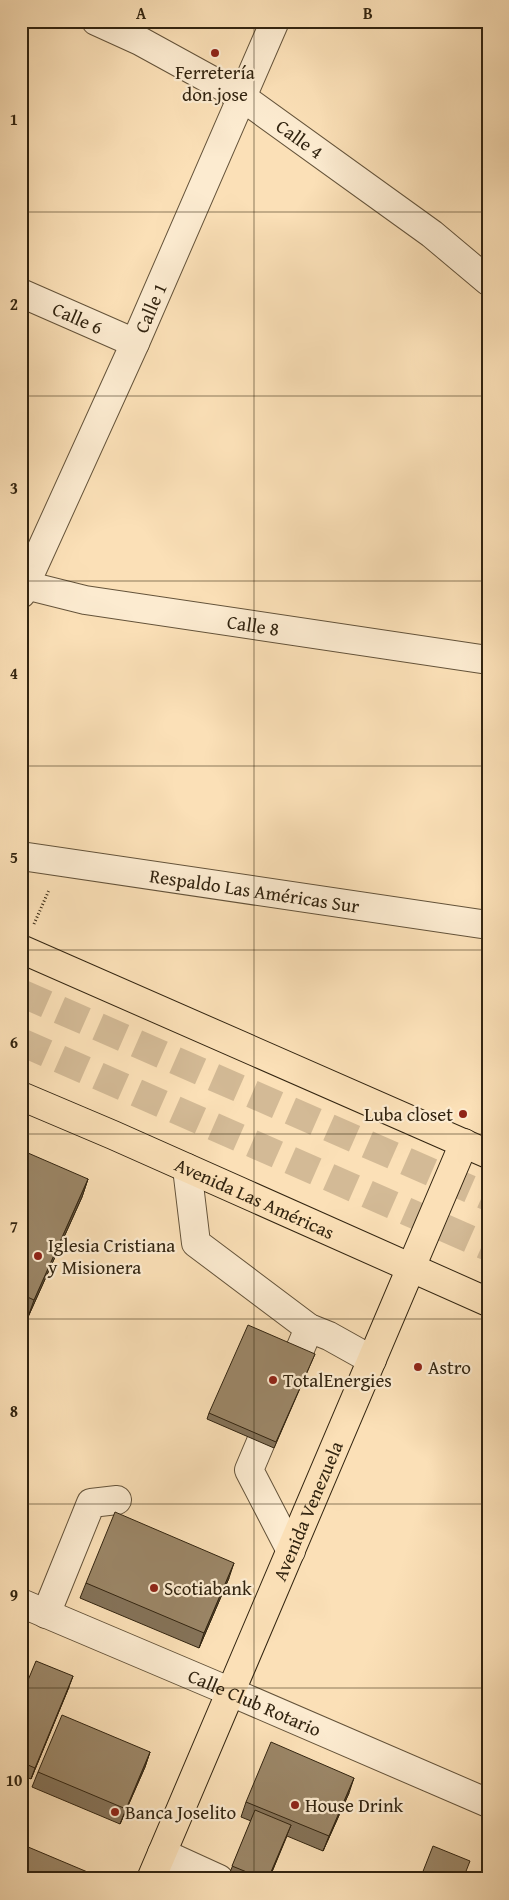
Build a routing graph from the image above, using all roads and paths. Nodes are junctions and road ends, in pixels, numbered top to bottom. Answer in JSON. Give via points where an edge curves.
{"nodes":[{"id":1,"x":96,"y":21,"type":"edge"},
{"id":2,"x":275,"y":21,"type":"edge"},
{"id":3,"x":242,"y":97,"type":"junction"},
{"id":4,"x":488,"y":281,"type":"edge"},
{"id":5,"x":21,"y":293,"type":"edge"},
{"id":6,"x":135,"y":343,"type":"junction"},
{"id":7,"x":22,"y":588,"type":"edge"},
{"id":8,"x":488,"y":660,"type":"edge"},
{"id":9,"x":21,"y":856,"type":"edge"},
{"id":10,"x":51,"y":886,"type":"dead end"},
{"id":11,"x":35,"y":922,"type":"dead end"},
{"id":12,"x":488,"y":924,"type":"edge"},
{"id":13,"x":21,"y":949,"type":"edge"},
{"id":14,"x":21,"y":1096,"type":"edge"},
{"id":15,"x":476,"y":1149,"type":"edge"},
{"id":16,"x":187,"y":1168,"type":"junction"},
{"id":17,"x":411,"y":1267,"type":"junction"},
{"id":18,"x":488,"y":1302,"type":"edge"},
{"id":19,"x":309,"y":1328,"type":"junction"},
{"id":20,"x":372,"y":1360,"type":"junction"},
{"id":21,"x":117,"y":1500,"type":"dead end"},
{"id":22,"x":291,"y":1551,"type":"junction"},
{"id":23,"x":33,"y":1608,"type":"edge"},
{"id":24,"x":232,"y":1692,"type":"junction"},
{"id":25,"x":488,"y":1803,"type":"edge"},
{"id":26,"x":162,"y":1853,"type":"junction"},
{"id":27,"x":151,"y":1879,"type":"edge"},
{"id":28,"x":219,"y":1879,"type":"edge"}],
"edges":[{"from":1,"to":3,"type":"street","name":"Calle 4","via":[[140,41]]},
{"from":2,"to":3,"type":"street","name":"Calle 1"},
{"from":3,"to":4,"type":"street","name":"Calle 4","via":[[432,234]]},
{"from":3,"to":6,"type":"street","name":"Calle 1"},
{"from":5,"to":6,"type":"street","name":"Calle 6"},
{"from":6,"to":7,"type":"street","name":"Calle 1"},
{"from":7,"to":8,"type":"street","name":"Calle 8"},
{"from":9,"to":12,"type":"street","name":"Respaldo Las Américas Sur"},
{"from":10,"to":11,"type":"path"},
{"from":13,"to":15,"type":"main road"},
{"from":14,"to":16,"type":"main road","name":"Avenida Las Américas"},
{"from":15,"to":17,"type":"main road","name":"Avenida Venezuela"},
{"from":16,"to":17,"type":"main road","name":"Avenida Las Américas"},
{"from":16,"to":19,"type":"street","via":[[196,1243]]},
{"from":17,"to":18,"type":"main road","name":"Avenida Las Américas"},
{"from":17,"to":20,"type":"main road","name":"Avenida Venezuela"},
{"from":19,"to":20,"type":"street"},
{"from":19,"to":22,"type":"street","via":[[249,1470]]},
{"from":20,"to":22,"type":"main road","name":"Avenida Venezuela"},
{"from":21,"to":23,"type":"street","via":[[91,1503]]},
{"from":22,"to":24,"type":"main road","name":"Avenida Venezuela"},
{"from":23,"to":24,"type":"street","name":"Calle Club Rotario"},
{"from":24,"to":25,"type":"street","name":"Calle Club Rotario"},
{"from":24,"to":26,"type":"main road","name":"Avenida Venezuela"},
{"from":26,"to":27,"type":"main road","name":"Avenida Venezuela"},
{"from":26,"to":28,"type":"street"}]}
